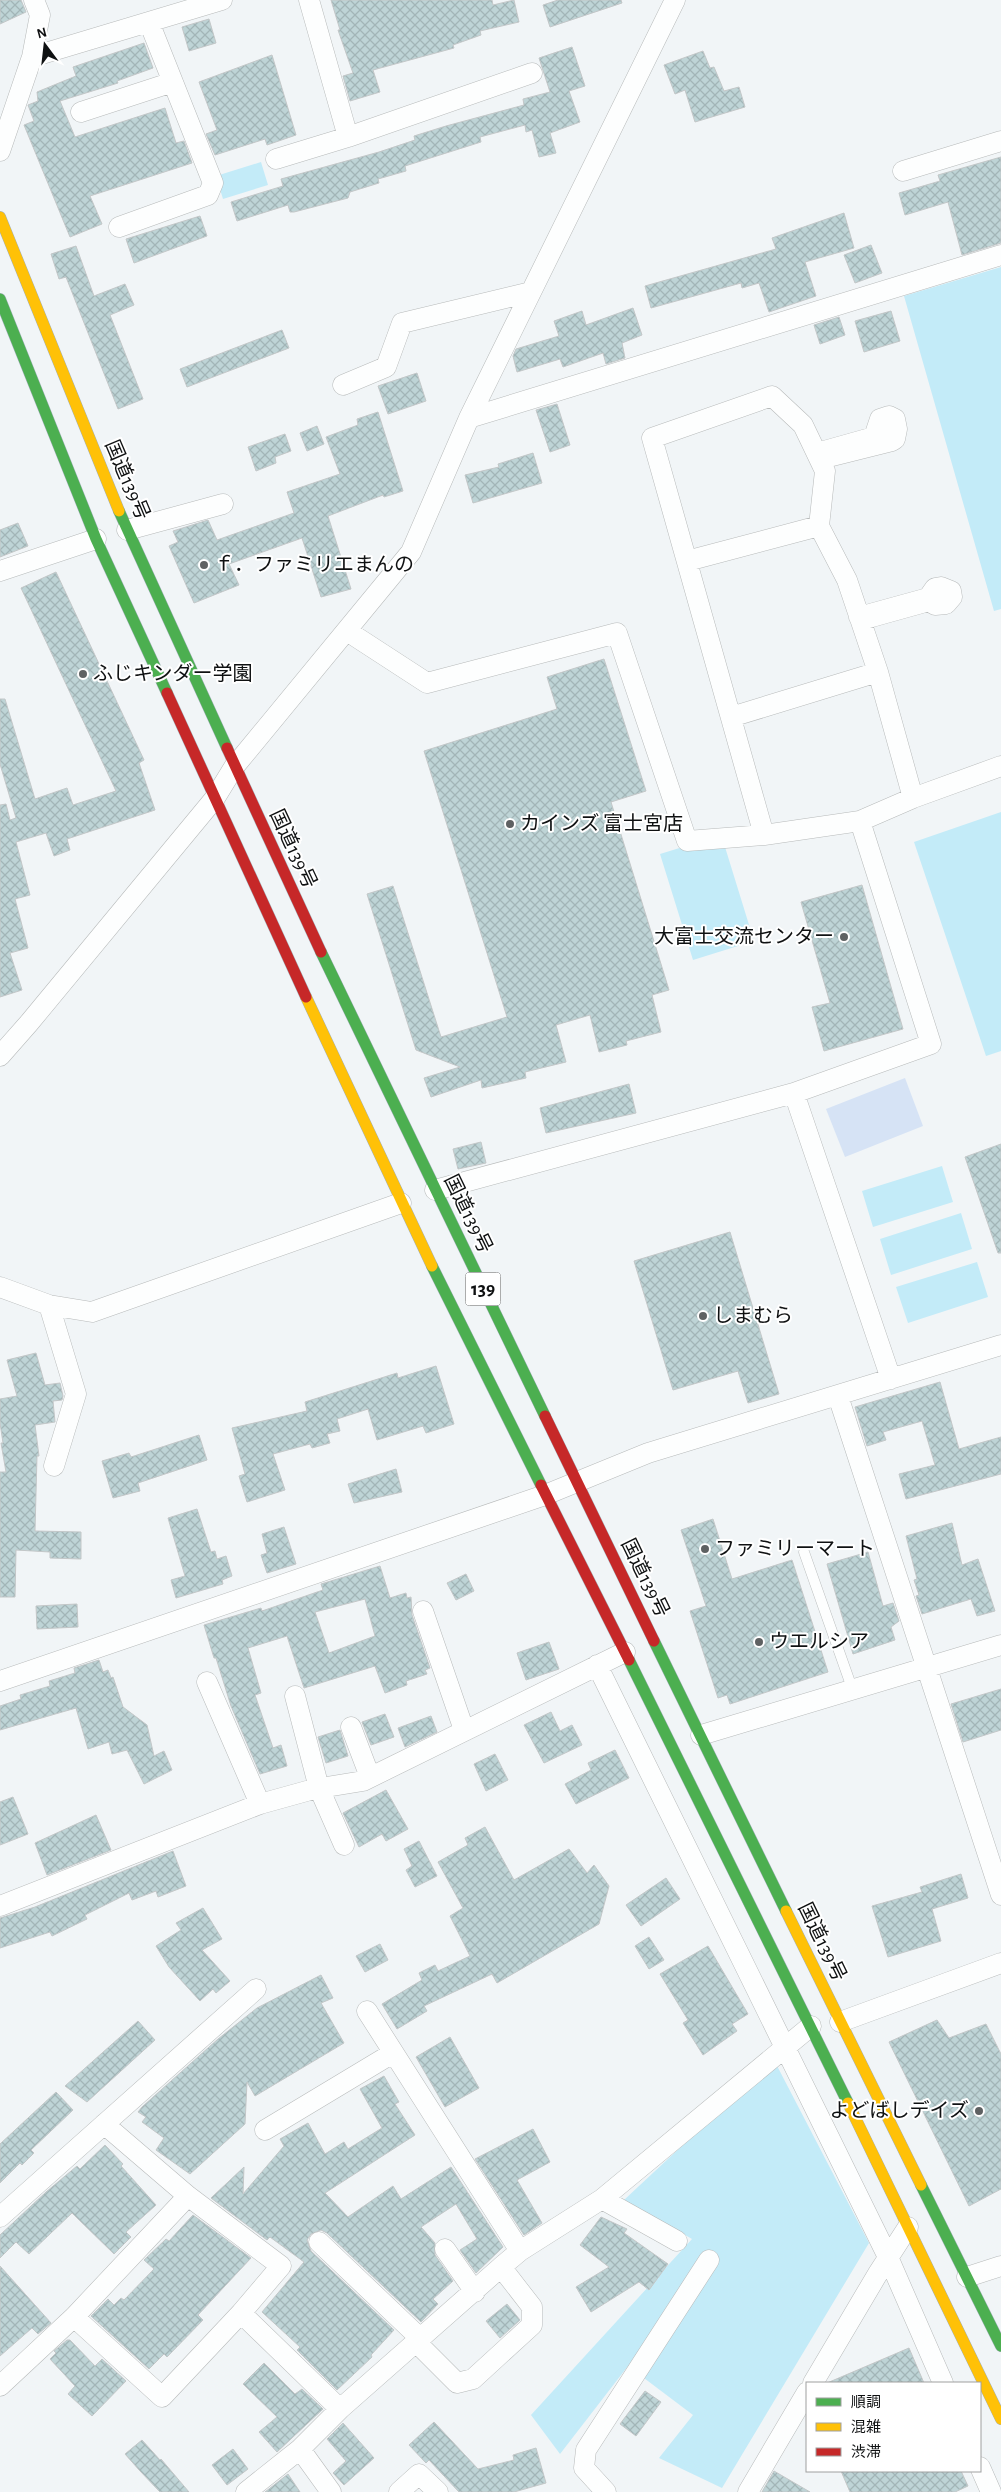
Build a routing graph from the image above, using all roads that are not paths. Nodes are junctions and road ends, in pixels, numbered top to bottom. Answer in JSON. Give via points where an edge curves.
{"nodes":[{"id":1,"x":34,"y":0,"type":"edge"},
{"id":2,"x":222,"y":0,"type":"edge"},
{"id":3,"x":309,"y":0,"type":"edge"},
{"id":4,"x":675,"y":0,"type":"edge"},
{"id":5,"x":149,"y":22,"type":"junction"},
{"id":6,"x":32,"y":56,"type":"junction"},
{"id":7,"x":532,"y":73,"type":"dead end"},
{"id":8,"x":173,"y":82,"type":"junction"},
{"id":9,"x":81,"y":112,"type":"dead end"},
{"id":10,"x":348,"y":137,"type":"junction"},
{"id":11,"x":1001,"y":141,"type":"edge"},
{"id":12,"x":0,"y":151,"type":"edge"},
{"id":13,"x":276,"y":159,"type":"dead end"},
{"id":14,"x":903,"y":171,"type":"dead end"},
{"id":15,"x":0,"y":217,"type":"edge"},
{"id":16,"x":119,"y":227,"type":"dead end"},
{"id":17,"x":1001,"y":255,"type":"edge"},
{"id":18,"x":531,"y":292,"type":"junction"},
{"id":19,"x":0,"y":300,"type":"edge"},
{"id":20,"x":343,"y":385,"type":"dead end"},
{"id":21,"x":469,"y":418,"type":"junction"},
{"id":22,"x":223,"y":504,"type":"dead end"},
{"id":23,"x":819,"y":526,"type":"junction"},
{"id":24,"x":127,"y":530,"type":"junction"},
{"id":25,"x":96,"y":539,"type":"junction"},
{"id":26,"x":687,"y":561,"type":"junction"},
{"id":27,"x":0,"y":571,"type":"edge"},
{"id":28,"x":346,"y":631,"type":"junction"},
{"id":29,"x":878,"y":672,"type":"junction"},
{"id":30,"x":731,"y":717,"type":"junction"},
{"id":31,"x":1001,"y":766,"type":"edge"},
{"id":32,"x":234,"y":767,"type":"junction"},
{"id":33,"x":215,"y":798,"type":"junction"},
{"id":34,"x":913,"y":798,"type":"junction"},
{"id":35,"x":860,"y":821,"type":"junction"},
{"id":36,"x":764,"y":835,"type":"junction"},
{"id":37,"x":0,"y":1056,"type":"edge"},
{"id":38,"x":794,"y":1092,"type":"junction"},
{"id":39,"x":435,"y":1190,"type":"junction"},
{"id":40,"x":401,"y":1203,"type":"junction"},
{"id":41,"x":0,"y":1288,"type":"edge"},
{"id":42,"x":49,"y":1305,"type":"junction"},
{"id":43,"x":1001,"y":1345,"type":"edge"},
{"id":44,"x":891,"y":1379,"type":"junction"},
{"id":45,"x":838,"y":1396,"type":"junction"},
{"id":46,"x":54,"y":1466,"type":"dead end"},
{"id":47,"x":577,"y":1483,"type":"junction"},
{"id":48,"x":545,"y":1495,"type":"junction"},
{"id":49,"x":804,"y":1552,"type":"dead end"},
{"id":50,"x":423,"y":1611,"type":"dead end"},
{"id":51,"x":1001,"y":1645,"type":"edge"},
{"id":52,"x":624,"y":1652,"type":"junction"},
{"id":53,"x":597,"y":1665,"type":"junction"},
{"id":54,"x":926,"y":1666,"type":"junction"},
{"id":55,"x":0,"y":1681,"type":"edge"},
{"id":56,"x":207,"y":1682,"type":"dead end"},
{"id":57,"x":852,"y":1688,"type":"junction"},
{"id":58,"x":294,"y":1696,"type":"dead end"},
{"id":59,"x":351,"y":1727,"type":"dead end"},
{"id":60,"x":464,"y":1730,"type":"junction"},
{"id":61,"x":701,"y":1735,"type":"junction"},
{"id":62,"x":370,"y":1777,"type":"junction"},
{"id":63,"x":319,"y":1788,"type":"junction"},
{"id":64,"x":260,"y":1804,"type":"junction"},
{"id":65,"x":344,"y":1846,"type":"dead end"},
{"id":66,"x":1001,"y":1895,"type":"edge"},
{"id":67,"x":0,"y":1906,"type":"edge"},
{"id":68,"x":1001,"y":1963,"type":"edge"},
{"id":69,"x":256,"y":1989,"type":"dead end"},
{"id":70,"x":367,"y":2012,"type":"dead end"},
{"id":71,"x":840,"y":2022,"type":"junction"},
{"id":72,"x":811,"y":2026,"type":"junction"},
{"id":73,"x":786,"y":2047,"type":"junction"},
{"id":74,"x":393,"y":2052,"type":"junction"},
{"id":75,"x":104,"y":2124,"type":"junction"},
{"id":76,"x":265,"y":2130,"type":"dead end"},
{"id":77,"x":188,"y":2196,"type":"junction"},
{"id":78,"x":602,"y":2200,"type":"junction"},
{"id":79,"x":0,"y":2217,"type":"edge"},
{"id":80,"x":908,"y":2227,"type":"junction"},
{"id":81,"x":677,"y":2241,"type":"dead end"},
{"id":82,"x":319,"y":2242,"type":"dead end"},
{"id":83,"x":445,"y":2249,"type":"dead end"},
{"id":84,"x":520,"y":2251,"type":"junction"},
{"id":85,"x":888,"y":2257,"type":"junction"},
{"id":86,"x":709,"y":2260,"type":"dead end"},
{"id":87,"x":501,"y":2266,"type":"junction"},
{"id":88,"x":1001,"y":2266,"type":"edge"},
{"id":89,"x":967,"y":2277,"type":"junction"},
{"id":90,"x":475,"y":2292,"type":"junction"},
{"id":91,"x":241,"y":2313,"type":"junction"},
{"id":92,"x":74,"y":2317,"type":"junction"},
{"id":93,"x":419,"y":2341,"type":"junction"},
{"id":94,"x":1001,"y":2346,"type":"edge"},
{"id":95,"x":813,"y":2382,"type":"edge"},
{"id":96,"x":943,"y":2382,"type":"edge"},
{"id":97,"x":0,"y":2386,"type":"edge"},
{"id":98,"x":806,"y":2394,"type":"edge"},
{"id":99,"x":340,"y":2409,"type":"junction"},
{"id":100,"x":1001,"y":2419,"type":"edge"},
{"id":101,"x":300,"y":2449,"type":"junction"},
{"id":102,"x":981,"y":2469,"type":"edge"},
{"id":103,"x":246,"y":2492,"type":"edge"},
{"id":104,"x":332,"y":2492,"type":"edge"},
{"id":105,"x":399,"y":2492,"type":"edge"},
{"id":106,"x":438,"y":2492,"type":"edge"},
{"id":107,"x":606,"y":2492,"type":"edge"},
{"id":108,"x":748,"y":2492,"type":"edge"},
{"id":109,"x":991,"y":2492,"type":"edge"}],
"edges":[{"from":1,"to":6,"type":"street","via":[[40,15]]},
{"from":2,"to":5,"type":"street"},
{"from":3,"to":10,"type":"street"},
{"from":4,"to":18,"type":"street"},
{"from":5,"to":6,"type":"street"},
{"from":5,"to":8,"type":"street"},
{"from":6,"to":12,"type":"street"},
{"from":7,"to":10,"type":"street"},
{"from":8,"to":9,"type":"street"},
{"from":8,"to":16,"type":"street","via":[[212,183],[208,195]]},
{"from":10,"to":13,"type":"street"},
{"from":11,"to":14,"type":"street"},
{"from":15,"to":24,"type":"highway","name":"国道139号","number":"139"},
{"from":17,"to":21,"type":"street"},
{"from":18,"to":20,"type":"street","via":[[402,323],[386,367]]},
{"from":18,"to":21,"type":"street"},
{"from":19,"to":25,"type":"highway","number":"139"},
{"from":21,"to":28,"type":"street","via":[[411,552]]},
{"from":22,"to":24,"type":"street"},
{"from":23,"to":26,"type":"street"},
{"from":23,"to":26,"type":"street","via":[[826,471],[803,425],[772,396],[652,438]]},
{"from":23,"to":29,"type":"street","via":[[847,580]]},
{"from":24,"to":32,"type":"highway","name":"国道139号","number":"139"},
{"from":25,"to":27,"type":"street"},
{"from":25,"to":33,"type":"highway","number":"139"},
{"from":26,"to":30,"type":"street"},
{"from":28,"to":32,"type":"street"},
{"from":28,"to":36,"type":"street","via":[[427,683],[617,633],[687,841]]},
{"from":29,"to":30,"type":"street"},
{"from":29,"to":34,"type":"street"},
{"from":30,"to":36,"type":"street"},
{"from":31,"to":34,"type":"street"},
{"from":32,"to":33,"type":"street"},
{"from":32,"to":39,"type":"highway","name":"国道139号","number":"139"},
{"from":33,"to":37,"type":"street"},
{"from":33,"to":40,"type":"highway","number":"139"},
{"from":34,"to":35,"type":"street"},
{"from":35,"to":36,"type":"street"},
{"from":35,"to":38,"type":"street","via":[[931,1044]]},
{"from":38,"to":39,"type":"street"},
{"from":38,"to":44,"type":"street"},
{"from":39,"to":47,"type":"highway","name":"国道139号","number":"139"},
{"from":40,"to":42,"type":"street","via":[[92,1312]]},
{"from":40,"to":48,"type":"highway","number":"139"},
{"from":41,"to":42,"type":"street"},
{"from":42,"to":46,"type":"street","via":[[76,1394]]},
{"from":43,"to":44,"type":"street"},
{"from":44,"to":45,"type":"street"},
{"from":45,"to":47,"type":"street","via":[[648,1453]]},
{"from":45,"to":54,"type":"street"},
{"from":47,"to":48,"type":"street"},
{"from":47,"to":61,"type":"highway","name":"国道139号","number":"139"},
{"from":48,"to":52,"type":"highway","number":"139"},
{"from":48,"to":55,"type":"street"},
{"from":49,"to":57,"type":"lane"},
{"from":50,"to":60,"type":"street"},
{"from":51,"to":54,"type":"street"},
{"from":52,"to":53,"type":"street"},
{"from":52,"to":72,"type":"highway","number":"139"},
{"from":53,"to":60,"type":"street"},
{"from":53,"to":73,"type":"street"},
{"from":54,"to":57,"type":"street"},
{"from":54,"to":66,"type":"street"},
{"from":56,"to":64,"type":"street"},
{"from":57,"to":61,"type":"street"},
{"from":58,"to":63,"type":"street"},
{"from":59,"to":62,"type":"street"},
{"from":60,"to":62,"type":"street"},
{"from":61,"to":71,"type":"highway","name":"国道139号","number":"139"},
{"from":62,"to":63,"type":"street"},
{"from":63,"to":64,"type":"street"},
{"from":63,"to":65,"type":"street"},
{"from":64,"to":67,"type":"street"},
{"from":68,"to":71,"type":"street"},
{"from":69,"to":75,"type":"street"},
{"from":70,"to":74,"type":"street"},
{"from":71,"to":89,"type":"highway","name":"国道139号","number":"139"},
{"from":72,"to":73,"type":"street"},
{"from":72,"to":80,"type":"highway","number":"139"},
{"from":73,"to":78,"type":"street"},
{"from":73,"to":85,"type":"street"},
{"from":74,"to":76,"type":"street"},
{"from":74,"to":84,"type":"street"},
{"from":75,"to":77,"type":"street"},
{"from":75,"to":79,"type":"street"},
{"from":77,"to":91,"type":"street","via":[[281,2266]]},
{"from":77,"to":92,"type":"street"},
{"from":78,"to":81,"type":"street"},
{"from":78,"to":84,"type":"street"},
{"from":80,"to":85,"type":"street"},
{"from":80,"to":100,"type":"highway","number":"139"},
{"from":82,"to":93,"type":"street"},
{"from":83,"to":90,"type":"street"},
{"from":84,"to":87,"type":"street"},
{"from":85,"to":95,"type":"street"},
{"from":85,"to":96,"type":"street"},
{"from":86,"to":107,"type":"street","via":[[586,2450],[584,2468]]},
{"from":87,"to":90,"type":"street"},
{"from":87,"to":93,"type":"street","via":[[532,2307],[532,2325],[473,2379],[457,2383]]},
{"from":88,"to":89,"type":"street"},
{"from":89,"to":94,"type":"highway","name":"国道139号","number":"139"},
{"from":90,"to":93,"type":"street"},
{"from":91,"to":92,"type":"street","via":[[162,2397]]},
{"from":91,"to":99,"type":"street"},
{"from":92,"to":97,"type":"street"},
{"from":93,"to":99,"type":"street"},
{"from":98,"to":108,"type":"street"},
{"from":99,"to":101,"type":"street"},
{"from":101,"to":103,"type":"street"},
{"from":101,"to":104,"type":"street"},
{"from":102,"to":109,"type":"street"},
{"from":105,"to":106,"type":"street","via":[[419,2474]]}]}
